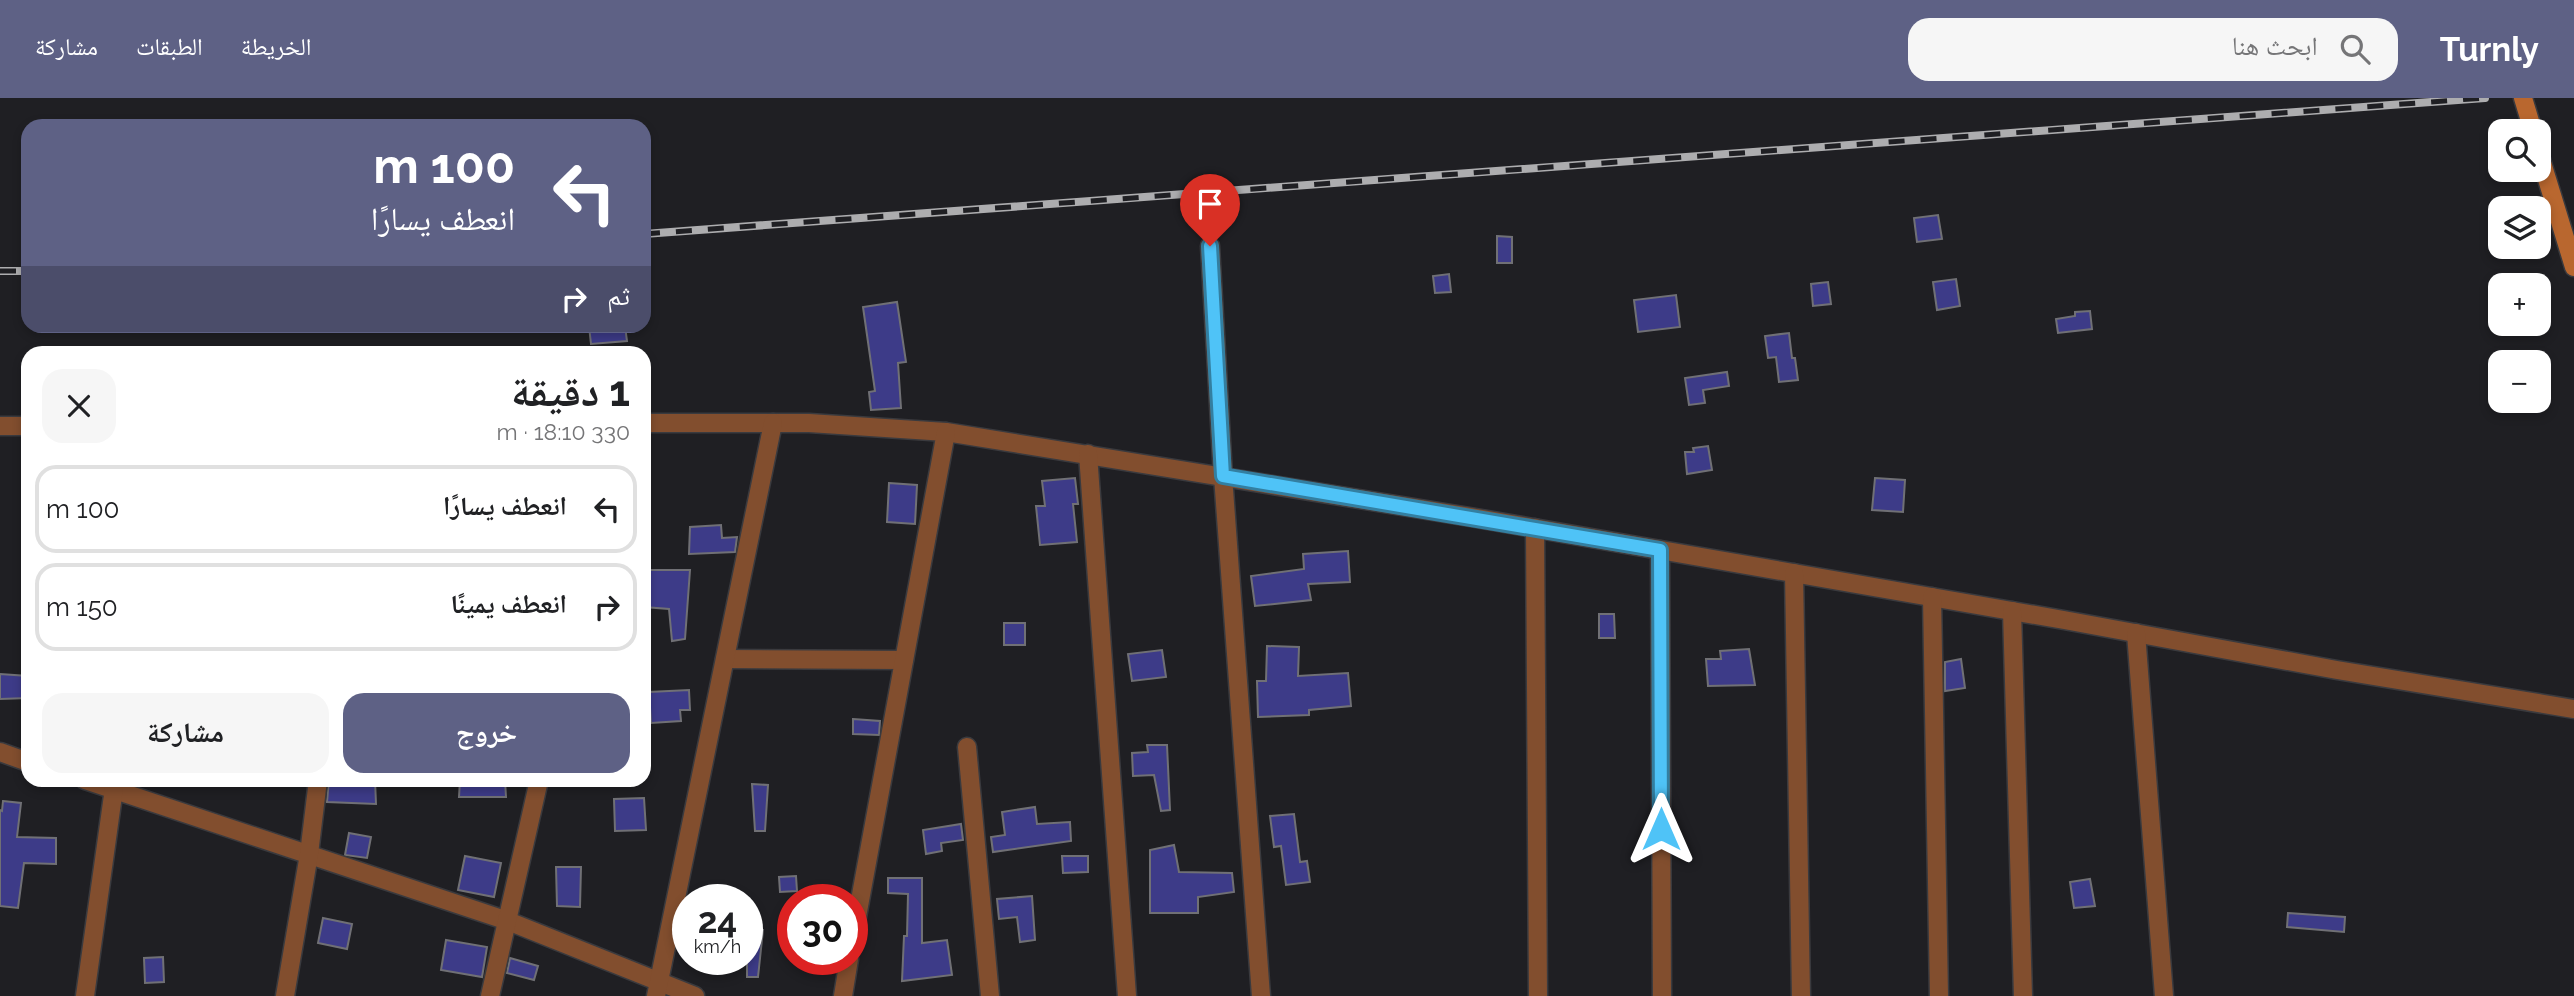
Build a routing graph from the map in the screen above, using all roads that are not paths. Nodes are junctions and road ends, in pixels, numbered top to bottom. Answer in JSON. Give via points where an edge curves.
{"nodes":[{"id":1,"x":2523,"y":98,"type":"edge"},
{"id":2,"x":2529,"y":119,"type":"edge"},
{"id":3,"x":2548,"y":182,"type":"edge"},
{"id":4,"x":1210,"y":246,"type":"dead end"},
{"id":5,"x":2574,"y":267,"type":"edge"},
{"id":6,"x":651,"y":423,"type":"edge"},
{"id":7,"x":773,"y":423,"type":"junction"},
{"id":8,"x":0,"y":426,"type":"edge"},
{"id":9,"x":21,"y":426,"type":"edge"},
{"id":10,"x":946,"y":432,"type":"junction"},
{"id":11,"x":1088,"y":454,"type":"junction"},
{"id":12,"x":1223,"y":476,"type":"junction"},
{"id":13,"x":1535,"y":528,"type":"junction"},
{"id":14,"x":1660,"y":550,"type":"junction"},
{"id":15,"x":1794,"y":573,"type":"junction"},
{"id":16,"x":1932,"y":597,"type":"junction"},
{"id":17,"x":2012,"y":611,"type":"junction"},
{"id":18,"x":2136,"y":633,"type":"junction"},
{"id":19,"x":725,"y":659,"type":"junction"},
{"id":20,"x":904,"y":660,"type":"junction"},
{"id":21,"x":2574,"y":709,"type":"edge"},
{"id":22,"x":967,"y":747,"type":"dead end"},
{"id":23,"x":0,"y":752,"type":"edge"},
{"id":24,"x":21,"y":760,"type":"edge"},
{"id":25,"x":114,"y":787,"type":"edge"},
{"id":26,"x":120,"y":787,"type":"edge"},
{"id":27,"x":317,"y":787,"type":"edge"},
{"id":28,"x":537,"y":787,"type":"edge"},
{"id":29,"x":309,"y":854,"type":"junction"},
{"id":30,"x":863,"y":884,"type":"edge"},
{"id":31,"x":508,"y":921,"type":"junction"},
{"id":32,"x":846,"y":975,"type":"edge"},
{"id":33,"x":658,"y":988,"type":"edge"},
{"id":34,"x":86,"y":996,"type":"edge"},
{"id":35,"x":285,"y":996,"type":"edge"},
{"id":36,"x":490,"y":996,"type":"edge"},
{"id":37,"x":695,"y":996,"type":"edge"},
{"id":38,"x":843,"y":996,"type":"edge"},
{"id":39,"x":990,"y":996,"type":"edge"},
{"id":40,"x":1127,"y":996,"type":"edge"},
{"id":41,"x":1261,"y":996,"type":"edge"},
{"id":42,"x":1538,"y":996,"type":"edge"},
{"id":43,"x":1662,"y":996,"type":"edge"},
{"id":44,"x":1801,"y":996,"type":"edge"},
{"id":45,"x":1939,"y":996,"type":"edge"},
{"id":46,"x":2023,"y":996,"type":"edge"},
{"id":47,"x":2164,"y":996,"type":"edge"}],
"edges":[{"from":1,"to":2,"type":"street"},
{"from":3,"to":5,"type":"street"},
{"from":4,"to":12,"type":"street"},
{"from":6,"to":7,"type":"street"},
{"from":7,"to":10,"type":"street"},
{"from":7,"to":19,"type":"street"},
{"from":8,"to":9,"type":"street"},
{"from":10,"to":11,"type":"street"},
{"from":10,"to":20,"type":"street"},
{"from":11,"to":12,"type":"street"},
{"from":11,"to":40,"type":"street"},
{"from":12,"to":13,"type":"street"},
{"from":12,"to":41,"type":"street"},
{"from":13,"to":14,"type":"street"},
{"from":13,"to":42,"type":"street"},
{"from":14,"to":15,"type":"street"},
{"from":14,"to":43,"type":"street"},
{"from":15,"to":16,"type":"street"},
{"from":15,"to":44,"type":"street"},
{"from":16,"to":17,"type":"street"},
{"from":16,"to":45,"type":"street"},
{"from":17,"to":18,"type":"street"},
{"from":17,"to":46,"type":"street"},
{"from":18,"to":21,"type":"street"},
{"from":18,"to":47,"type":"street"},
{"from":19,"to":20,"type":"street"},
{"from":19,"to":33,"type":"street"},
{"from":20,"to":30,"type":"street"},
{"from":22,"to":39,"type":"street"},
{"from":23,"to":24,"type":"street"},
{"from":25,"to":34,"type":"street"},
{"from":26,"to":29,"type":"street"},
{"from":27,"to":29,"type":"street"},
{"from":28,"to":31,"type":"street"},
{"from":29,"to":31,"type":"street"},
{"from":29,"to":35,"type":"street"},
{"from":31,"to":33,"type":"street"},
{"from":31,"to":36,"type":"street"},
{"from":32,"to":38,"type":"street"},
{"from":33,"to":37,"type":"street"}]}
